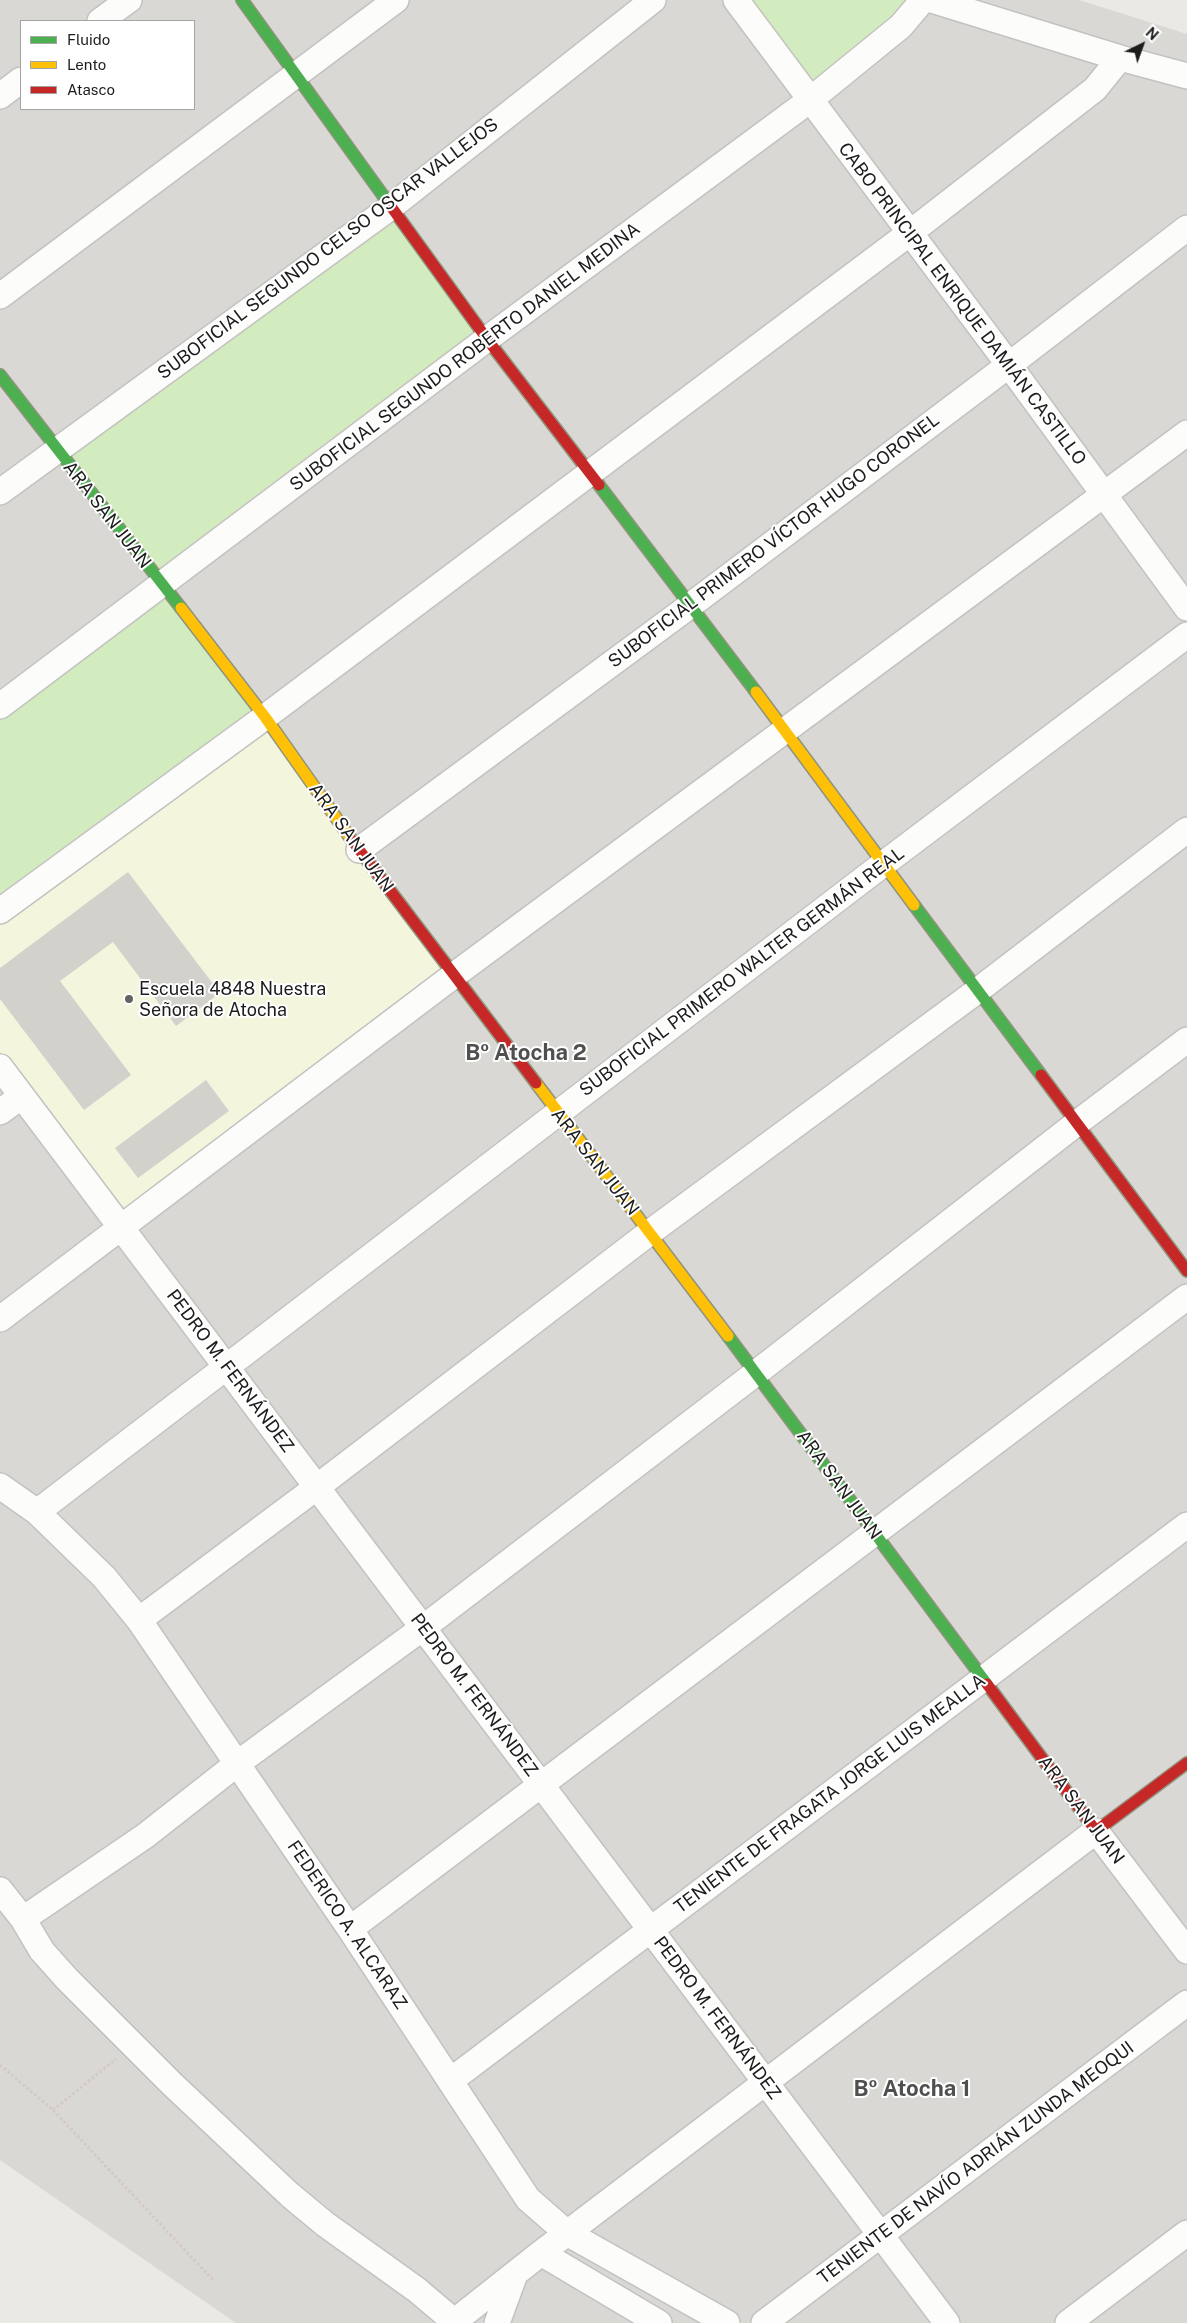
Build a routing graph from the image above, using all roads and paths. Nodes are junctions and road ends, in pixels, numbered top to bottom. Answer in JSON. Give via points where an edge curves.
{"nodes":[{"id":1,"x":129,"y":0,"type":"edge"},
{"id":2,"x":242,"y":0,"type":"edge"},
{"id":3,"x":396,"y":0,"type":"edge"},
{"id":4,"x":653,"y":0,"type":"edge"},
{"id":5,"x":736,"y":0,"type":"edge"},
{"id":6,"x":923,"y":0,"type":"edge"},
{"id":7,"x":932,"y":0,"type":"edge"},
{"id":8,"x":101,"y":20,"type":"edge"},
{"id":9,"x":1120,"y":58,"type":"junction"},
{"id":10,"x":296,"y":73,"type":"junction"},
{"id":11,"x":1187,"y":76,"type":"edge"},
{"id":12,"x":20,"y":81,"type":"edge"},
{"id":13,"x":0,"y":96,"type":"edge"},
{"id":14,"x":810,"y":100,"type":"junction"},
{"id":15,"x":391,"y":207,"type":"junction"},
{"id":16,"x":1187,"y":228,"type":"edge"},
{"id":17,"x":911,"y":232,"type":"junction"},
{"id":18,"x":0,"y":296,"type":"edge"},
{"id":19,"x":487,"y":339,"type":"junction"},
{"id":20,"x":1009,"y":365,"type":"junction"},
{"id":21,"x":0,"y":375,"type":"edge"},
{"id":22,"x":1187,"y":433,"type":"edge"},
{"id":23,"x":56,"y":450,"type":"junction"},
{"id":24,"x":590,"y":473,"type":"junction"},
{"id":25,"x":0,"y":492,"type":"edge"},
{"id":26,"x":1104,"y":494,"type":"junction"},
{"id":27,"x":162,"y":585,"type":"junction"},
{"id":28,"x":691,"y":605,"type":"junction"},
{"id":29,"x":1187,"y":608,"type":"edge"},
{"id":30,"x":1187,"y":635,"type":"edge"},
{"id":31,"x":0,"y":706,"type":"edge"},
{"id":32,"x":265,"y":717,"type":"junction"},
{"id":33,"x":785,"y":732,"type":"junction"},
{"id":34,"x":1187,"y":830,"type":"edge"},
{"id":35,"x":359,"y":850,"type":"junction"},
{"id":36,"x":882,"y":864,"type":"junction"},
{"id":37,"x":0,"y":911,"type":"edge"},
{"id":38,"x":452,"y":976,"type":"junction"},
{"id":39,"x":977,"y":991,"type":"junction"},
{"id":40,"x":1187,"y":1040,"type":"edge"},
{"id":41,"x":0,"y":1067,"type":"edge"},
{"id":42,"x":22,"y":1096,"type":"junction"},
{"id":43,"x":0,"y":1112,"type":"edge"},
{"id":44,"x":557,"y":1113,"type":"junction"},
{"id":45,"x":1077,"y":1123,"type":"junction"},
{"id":46,"x":121,"y":1228,"type":"junction"},
{"id":47,"x":649,"y":1233,"type":"junction"},
{"id":48,"x":1187,"y":1271,"type":"edge"},
{"id":49,"x":1187,"y":1298,"type":"edge"},
{"id":50,"x":0,"y":1319,"type":"edge"},
{"id":51,"x":226,"y":1366,"type":"junction"},
{"id":52,"x":756,"y":1374,"type":"junction"},
{"id":53,"x":0,"y":1486,"type":"edge"},
{"id":54,"x":317,"y":1487,"type":"junction"},
{"id":55,"x":37,"y":1512,"type":"junction"},
{"id":56,"x":1187,"y":1525,"type":"edge"},
{"id":57,"x":874,"y":1533,"type":"junction"},
{"id":58,"x":139,"y":1620,"type":"junction"},
{"id":59,"x":424,"y":1627,"type":"junction"},
{"id":60,"x":983,"y":1678,"type":"junction"},
{"id":61,"x":238,"y":1763,"type":"junction"},
{"id":62,"x":1187,"y":1763,"type":"edge"},
{"id":63,"x":541,"y":1784,"type":"junction"},
{"id":64,"x":1096,"y":1831,"type":"junction"},
{"id":65,"x":0,"y":1890,"type":"edge"},
{"id":66,"x":24,"y":1919,"type":"junction"},
{"id":67,"x":350,"y":1929,"type":"junction"},
{"id":68,"x":650,"y":1930,"type":"junction"},
{"id":69,"x":1187,"y":1951,"type":"edge"},
{"id":70,"x":1187,"y":2003,"type":"edge"},
{"id":71,"x":133,"y":2045,"type":"junction"},
{"id":72,"x":0,"y":2065,"type":"edge"},
{"id":73,"x":450,"y":2081,"type":"junction"},
{"id":74,"x":766,"y":2083,"type":"junction"},
{"id":75,"x":53,"y":2110,"type":"junction"},
{"id":76,"x":568,"y":2233,"type":"junction"},
{"id":77,"x":1187,"y":2233,"type":"edge"},
{"id":78,"x":881,"y":2236,"type":"junction"},
{"id":79,"x":542,"y":2253,"type":"junction"},
{"id":80,"x":516,"y":2273,"type":"junction"},
{"id":81,"x":213,"y":2280,"type":"dead end"},
{"id":82,"x":455,"y":2322,"type":"edge"},
{"id":83,"x":497,"y":2323,"type":"edge"},
{"id":84,"x":659,"y":2323,"type":"edge"},
{"id":85,"x":727,"y":2323,"type":"edge"},
{"id":86,"x":764,"y":2323,"type":"edge"},
{"id":87,"x":946,"y":2323,"type":"edge"},
{"id":88,"x":1068,"y":2323,"type":"edge"}],
"edges":[{"from":1,"to":8,"type":"street"},
{"from":2,"to":10,"type":"street"},
{"from":3,"to":10,"type":"street"},
{"from":4,"to":15,"type":"street","name":"SUBOFICIAL SEGUNDO CELSO OSCAR VALLEJOS"},
{"from":5,"to":14,"type":"street","name":"CABO PRINCIPAL ENRIQUE DAMIÁN CASTILLO"},
{"from":6,"to":14,"type":"street","name":"SUBOFICIAL SEGUNDO ROBERTO DANIEL MEDINA","via":[[901,26]]},
{"from":7,"to":9,"type":"street"},
{"from":9,"to":11,"type":"street"},
{"from":9,"to":17,"type":"street","via":[[1095,89]]},
{"from":10,"to":15,"type":"street"},
{"from":10,"to":18,"type":"street"},
{"from":12,"to":13,"type":"street"},
{"from":14,"to":17,"type":"street","name":"CABO PRINCIPAL ENRIQUE DAMIÁN CASTILLO"},
{"from":14,"to":19,"type":"street","name":"SUBOFICIAL SEGUNDO ROBERTO DANIEL MEDINA"},
{"from":15,"to":19,"type":"street"},
{"from":15,"to":23,"type":"street","name":"SUBOFICIAL SEGUNDO CELSO OSCAR VALLEJOS"},
{"from":16,"to":20,"type":"street","name":"SUBOFICIAL PRIMERO VÍCTOR HUGO CORONEL"},
{"from":17,"to":20,"type":"street","name":"CABO PRINCIPAL ENRIQUE DAMIÁN CASTILLO"},
{"from":17,"to":24,"type":"street"},
{"from":19,"to":24,"type":"street"},
{"from":19,"to":27,"type":"street","name":"SUBOFICIAL SEGUNDO ROBERTO DANIEL MEDINA"},
{"from":20,"to":26,"type":"street","name":"CABO PRINCIPAL ENRIQUE DAMIÁN CASTILLO"},
{"from":20,"to":28,"type":"street","name":"SUBOFICIAL PRIMERO VÍCTOR HUGO CORONEL"},
{"from":21,"to":23,"type":"street","name":"ARA SAN JUAN"},
{"from":22,"to":26,"type":"street"},
{"from":23,"to":25,"type":"street","name":"SUBOFICIAL SEGUNDO CELSO OSCAR VALLEJOS"},
{"from":23,"to":27,"type":"street","name":"ARA SAN JUAN"},
{"from":24,"to":28,"type":"street"},
{"from":24,"to":32,"type":"street"},
{"from":26,"to":29,"type":"street","name":"CABO PRINCIPAL ENRIQUE DAMIÁN CASTILLO"},
{"from":26,"to":33,"type":"street"},
{"from":27,"to":31,"type":"street","name":"SUBOFICIAL SEGUNDO ROBERTO DANIEL MEDINA"},
{"from":27,"to":32,"type":"street","name":"ARA SAN JUAN"},
{"from":28,"to":33,"type":"street"},
{"from":28,"to":35,"type":"street","name":"SUBOFICIAL PRIMERO VÍCTOR HUGO CORONEL"},
{"from":30,"to":36,"type":"street","name":"SUBOFICIAL PRIMERO WALTER GERMÁN REAL"},
{"from":32,"to":35,"type":"street","name":"ARA SAN JUAN"},
{"from":32,"to":37,"type":"street"},
{"from":33,"to":36,"type":"street"},
{"from":33,"to":38,"type":"street"},
{"from":34,"to":39,"type":"street"},
{"from":35,"to":38,"type":"street","name":"ARA SAN JUAN"},
{"from":36,"to":39,"type":"street"},
{"from":36,"to":44,"type":"street","name":"SUBOFICIAL PRIMERO WALTER GERMÁN REAL"},
{"from":38,"to":44,"type":"street","name":"ARA SAN JUAN"},
{"from":38,"to":46,"type":"street"},
{"from":39,"to":45,"type":"street"},
{"from":39,"to":47,"type":"street"},
{"from":40,"to":45,"type":"street"},
{"from":41,"to":42,"type":"street","name":"PEDRO M. FERNÁNDEZ"},
{"from":42,"to":43,"type":"street"},
{"from":42,"to":46,"type":"street","name":"PEDRO M. FERNÁNDEZ"},
{"from":44,"to":47,"type":"street","name":"ARA SAN JUAN"},
{"from":44,"to":51,"type":"street","name":"SUBOFICIAL PRIMERO WALTER GERMÁN REAL"},
{"from":45,"to":48,"type":"street"},
{"from":45,"to":52,"type":"street"},
{"from":46,"to":50,"type":"street"},
{"from":46,"to":51,"type":"street","name":"PEDRO M. FERNÁNDEZ"},
{"from":47,"to":52,"type":"street","name":"ARA SAN JUAN"},
{"from":47,"to":54,"type":"street"},
{"from":49,"to":57,"type":"street"},
{"from":51,"to":54,"type":"street","name":"PEDRO M. FERNÁNDEZ"},
{"from":51,"to":55,"type":"street","name":"SUBOFICIAL PRIMERO WALTER GERMÁN REAL"},
{"from":52,"to":57,"type":"street","name":"ARA SAN JUAN"},
{"from":52,"to":59,"type":"street"},
{"from":53,"to":55,"type":"street","name":"FEDERICO A. ALCARAZ"},
{"from":54,"to":58,"type":"street"},
{"from":54,"to":59,"type":"street","name":"PEDRO M. FERNÁNDEZ"},
{"from":55,"to":58,"type":"street","name":"FEDERICO A. ALCARAZ","via":[[104,1577]]},
{"from":56,"to":60,"type":"street","name":"TENIENTE DE FRAGATA JORGE LUIS MEALLA"},
{"from":57,"to":60,"type":"street","name":"ARA SAN JUAN"},
{"from":57,"to":63,"type":"street"},
{"from":58,"to":61,"type":"street","name":"FEDERICO A. ALCARAZ"},
{"from":59,"to":61,"type":"street"},
{"from":59,"to":63,"type":"street","name":"PEDRO M. FERNÁNDEZ"},
{"from":60,"to":64,"type":"street","name":"ARA SAN JUAN"},
{"from":60,"to":68,"type":"street","name":"TENIENTE DE FRAGATA JORGE LUIS MEALLA"},
{"from":61,"to":66,"type":"street","via":[[145,1836]]},
{"from":61,"to":67,"type":"street","name":"FEDERICO A. ALCARAZ"},
{"from":62,"to":64,"type":"street"},
{"from":63,"to":67,"type":"street"},
{"from":63,"to":68,"type":"street","name":"PEDRO M. FERNÁNDEZ"},
{"from":64,"to":69,"type":"street","name":"ARA SAN JUAN"},
{"from":64,"to":74,"type":"street"},
{"from":65,"to":66,"type":"street"},
{"from":66,"to":71,"type":"street","via":[[42,1950],[66,1979]]},
{"from":67,"to":73,"type":"street","name":"FEDERICO A. ALCARAZ"},
{"from":68,"to":73,"type":"street","name":"TENIENTE DE FRAGATA JORGE LUIS MEALLA"},
{"from":68,"to":74,"type":"street","name":"PEDRO M. FERNÁNDEZ"},
{"from":70,"to":78,"type":"street","name":"TENIENTE DE NAVÍO ADRIÁN ZUNDA MEOQUI"},
{"from":71,"to":75,"type":"path"},
{"from":71,"to":82,"type":"street","via":[[290,2195]]},
{"from":72,"to":75,"type":"path"},
{"from":73,"to":76,"type":"street","name":"FEDERICO A. ALCARAZ","via":[[528,2199]]},
{"from":74,"to":76,"type":"street"},
{"from":74,"to":78,"type":"street","name":"PEDRO M. FERNÁNDEZ"},
{"from":75,"to":81,"type":"path"},
{"from":76,"to":79,"type":"street"},
{"from":76,"to":85,"type":"street","name":"FEDERICO A. ALCARAZ"},
{"from":77,"to":88,"type":"street"},
{"from":78,"to":86,"type":"street","name":"TENIENTE DE NAVÍO ADRIÁN ZUNDA MEOQUI"},
{"from":78,"to":87,"type":"street","name":"PEDRO M. FERNÁNDEZ"},
{"from":79,"to":80,"type":"street"},
{"from":79,"to":84,"type":"street"},
{"from":80,"to":82,"type":"street"},
{"from":80,"to":83,"type":"street"}]}
